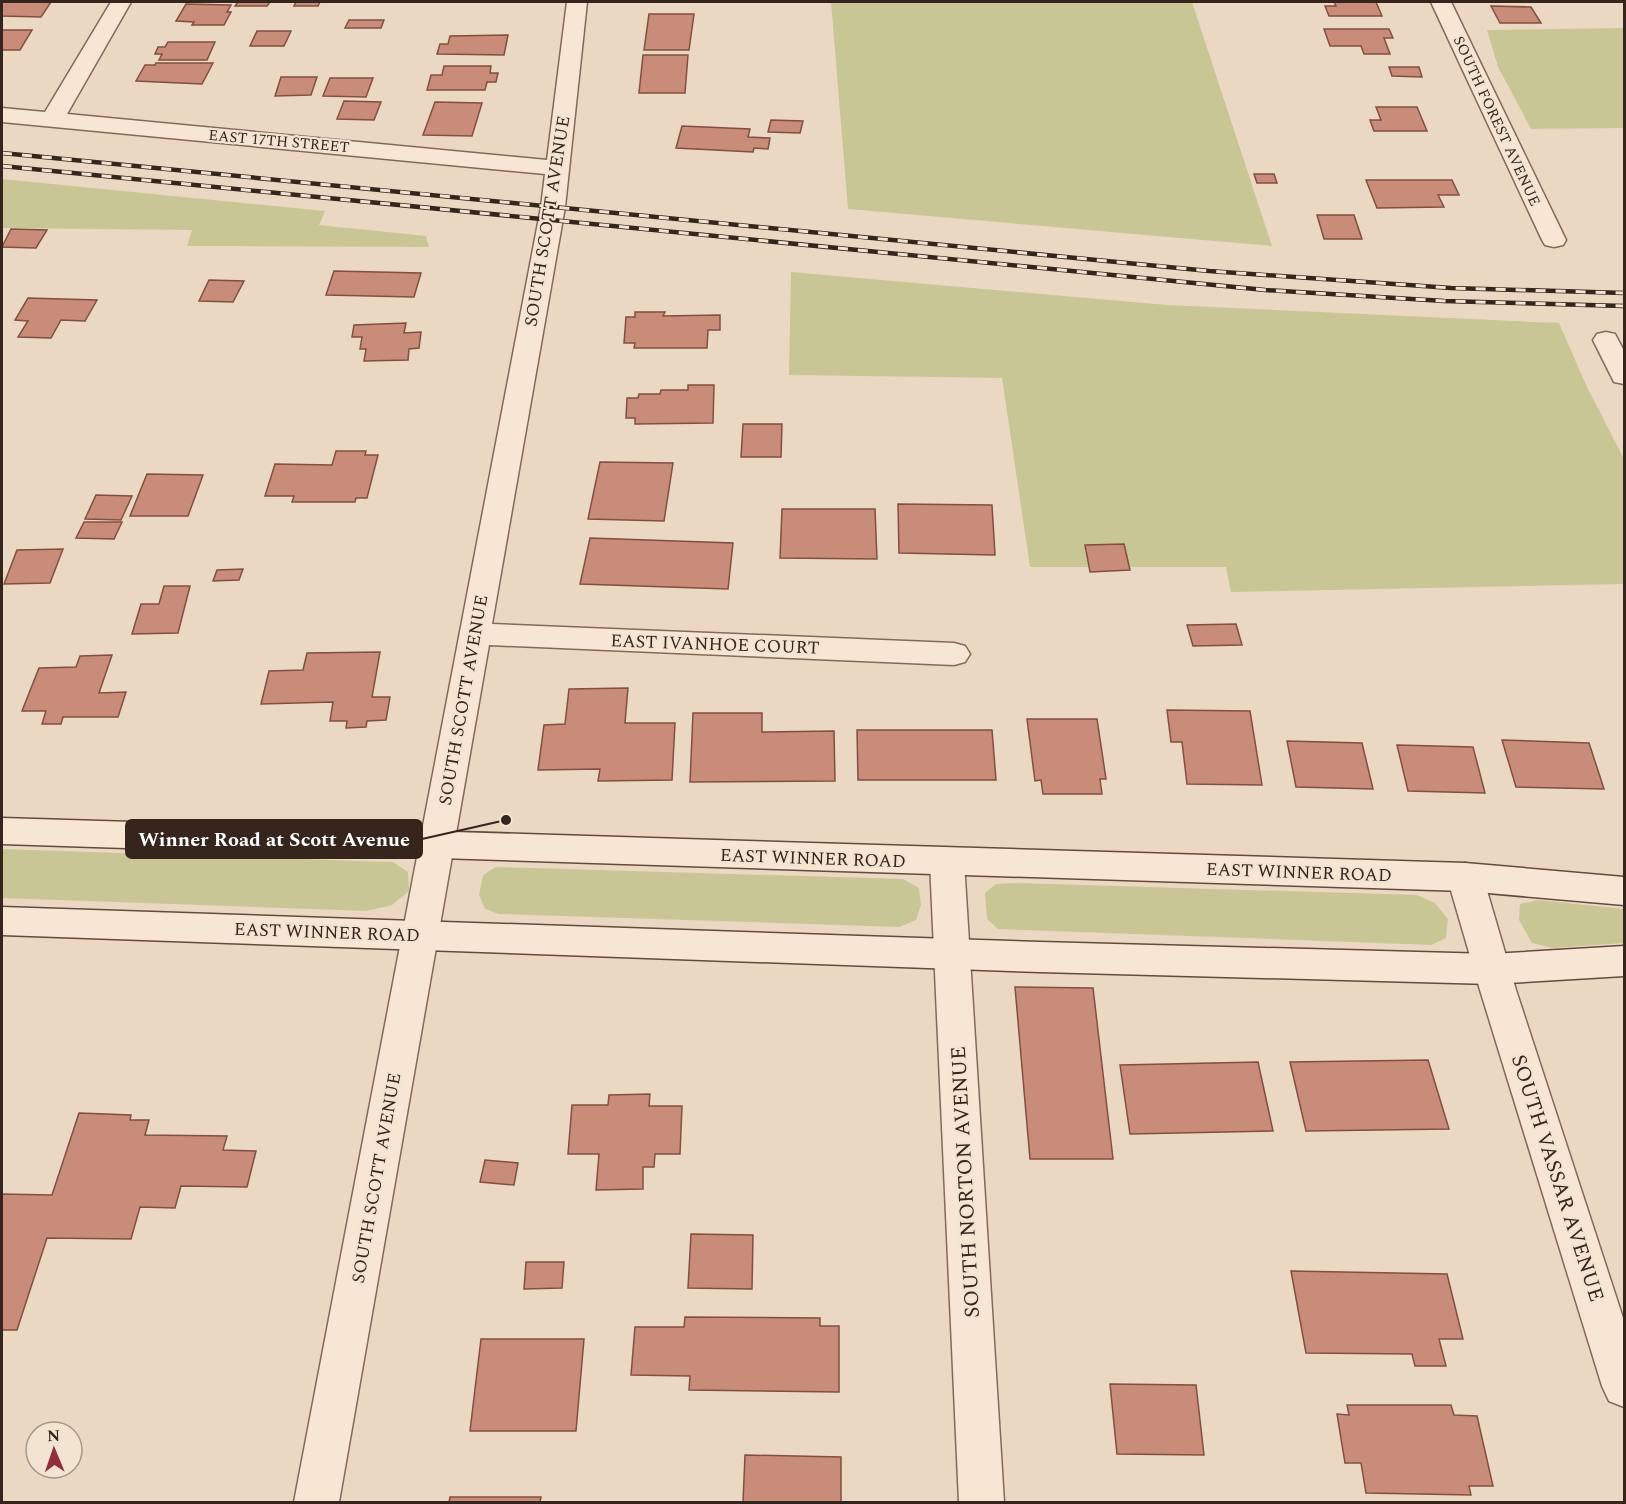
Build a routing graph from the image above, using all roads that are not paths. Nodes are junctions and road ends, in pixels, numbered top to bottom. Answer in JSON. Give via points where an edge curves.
{"nodes":[{"id":1,"x":121,"y":2,"type":"edge"},
{"id":2,"x":577,"y":2,"type":"edge"},
{"id":3,"x":1441,"y":2,"type":"edge"},
{"id":4,"x":2,"y":115,"type":"edge"},
{"id":5,"x":52,"y":120,"type":"junction"},
{"id":6,"x":557,"y":168,"type":"junction"},
{"id":7,"x":1554,"y":240,"type":"dead end"},
{"id":8,"x":1606,"y":340,"type":"dead end"},
{"id":9,"x":1624,"y":376,"type":"edge"},
{"id":10,"x":475,"y":634,"type":"junction"},
{"id":11,"x":954,"y":654,"type":"dead end"},
{"id":12,"x":2,"y":831,"type":"edge"},
{"id":13,"x":436,"y":846,"type":"junction"},
{"id":14,"x":947,"y":862,"type":"junction"},
{"id":15,"x":1465,"y":877,"type":"junction"},
{"id":16,"x":1624,"y":891,"type":"edge"},
{"id":17,"x":2,"y":921,"type":"edge"},
{"id":18,"x":420,"y":935,"type":"junction"},
{"id":19,"x":952,"y":954,"type":"junction"},
{"id":20,"x":1624,"y":961,"type":"edge"},
{"id":21,"x":1491,"y":969,"type":"junction"},
{"id":22,"x":1624,"y":1386,"type":"edge"},
{"id":23,"x":317,"y":1503,"type":"edge"},
{"id":24,"x":982,"y":1503,"type":"edge"}],
"edges":[{"from":1,"to":5,"type":"street"},
{"from":2,"to":6,"type":"street","name":"SOUTH SCOTT AVENUE"},
{"from":3,"to":7,"type":"street","name":"SOUTH FOREST AVENUE"},
{"from":4,"to":5,"type":"street","name":"EAST 17TH STREET"},
{"from":5,"to":6,"type":"street","name":"EAST 17TH STREET"},
{"from":6,"to":10,"type":"street","name":"SOUTH SCOTT AVENUE"},
{"from":8,"to":9,"type":"street"},
{"from":10,"to":11,"type":"street","name":"EAST IVANHOE COURT"},
{"from":10,"to":13,"type":"street","name":"SOUTH SCOTT AVENUE"},
{"from":12,"to":13,"type":"street","name":"EAST WINNER ROAD"},
{"from":13,"to":14,"type":"street","name":"EAST WINNER ROAD"},
{"from":13,"to":18,"type":"street","name":"SOUTH SCOTT AVENUE"},
{"from":14,"to":15,"type":"street","name":"EAST WINNER ROAD"},
{"from":14,"to":19,"type":"street","name":"SOUTH NORTON AVENUE"},
{"from":15,"to":16,"type":"street","name":"EAST WINNER ROAD"},
{"from":15,"to":21,"type":"street","name":"SOUTH VASSAR AVENUE"},
{"from":17,"to":18,"type":"street","name":"EAST WINNER ROAD"},
{"from":18,"to":19,"type":"street","name":"EAST WINNER ROAD"},
{"from":18,"to":23,"type":"street","name":"SOUTH SCOTT AVENUE"},
{"from":19,"to":21,"type":"street","name":"EAST WINNER ROAD"},
{"from":19,"to":24,"type":"street","name":"SOUTH NORTON AVENUE"},
{"from":20,"to":21,"type":"street","name":"EAST WINNER ROAD"},
{"from":21,"to":22,"type":"street","name":"SOUTH VASSAR AVENUE"}]}
